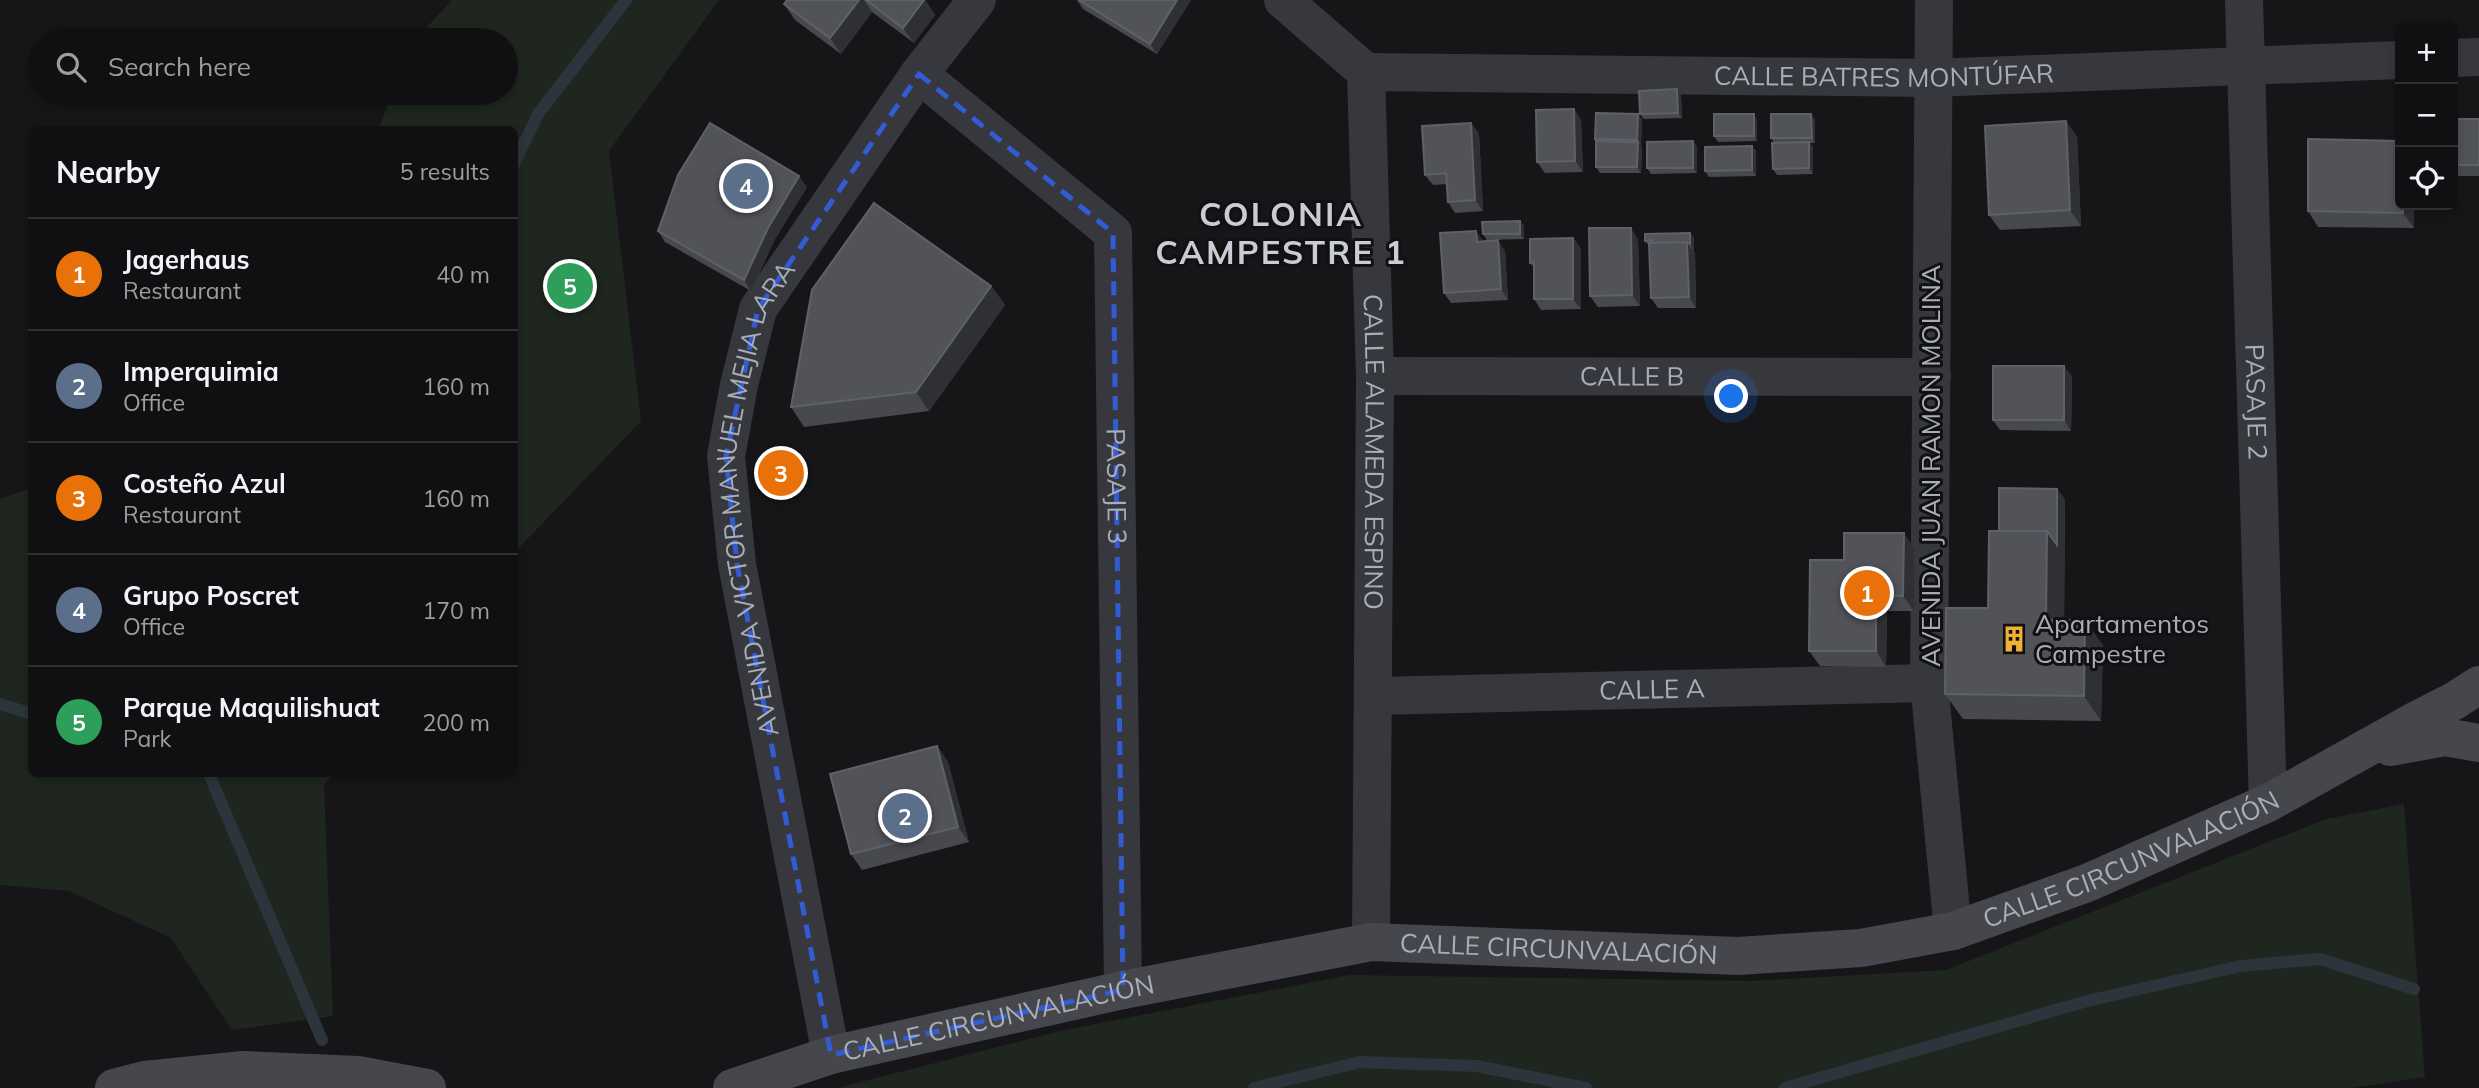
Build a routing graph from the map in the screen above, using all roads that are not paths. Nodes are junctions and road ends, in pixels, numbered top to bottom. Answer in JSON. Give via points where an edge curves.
{"nodes":[{"id":1,"x":977,"y":0,"type":"edge"},
{"id":2,"x":1283,"y":0,"type":"edge"},
{"id":3,"x":1934,"y":0,"type":"edge"},
{"id":4,"x":2244,"y":0,"type":"edge"},
{"id":5,"x":2479,"y":57,"type":"edge"},
{"id":6,"x":2458,"y":58,"type":"edge"},
{"id":7,"x":2395,"y":60,"type":"edge"},
{"id":8,"x":2245,"y":65,"type":"junction"},
{"id":9,"x":1366,"y":72,"type":"junction"},
{"id":10,"x":919,"y":74,"type":"junction"},
{"id":11,"x":1932,"y":78,"type":"junction"},
{"id":12,"x":1375,"y":376,"type":"junction"},
{"id":13,"x":1932,"y":377,"type":"junction"},
{"id":14,"x":1929,"y":683,"type":"junction"},
{"id":15,"x":2479,"y":685,"type":"edge"},
{"id":16,"x":1374,"y":696,"type":"junction"},
{"id":17,"x":2479,"y":743,"type":"edge"},
{"id":18,"x":2361,"y":752,"type":"junction"},
{"id":19,"x":2268,"y":803,"type":"junction"},
{"id":20,"x":1953,"y":931,"type":"junction"},
{"id":21,"x":1371,"y":942,"type":"junction"},
{"id":22,"x":1123,"y":990,"type":"junction"},
{"id":23,"x":831,"y":1055,"type":"junction"},
{"id":24,"x":114,"y":1088,"type":"edge"},
{"id":25,"x":427,"y":1088,"type":"edge"},
{"id":26,"x":732,"y":1088,"type":"edge"}],
"edges":[{"from":1,"to":10,"type":"street","name":"AVENIDA VICTOR MANUEL MEJIA LARA"},
{"from":2,"to":9,"type":"street"},
{"from":3,"to":11,"type":"street","name":"AVENIDA JUAN RAMON MOLINA"},
{"from":4,"to":8,"type":"street","name":"PASAJE 2"},
{"from":5,"to":6,"type":"street"},
{"from":7,"to":8,"type":"street","name":"CALLE BATRES MONTÚFAR"},
{"from":8,"to":11,"type":"street","name":"CALLE BATRES MONTÚFAR"},
{"from":8,"to":19,"type":"street","name":"PASAJE 2"},
{"from":9,"to":11,"type":"street","name":"CALLE BATRES MONTÚFAR"},
{"from":9,"to":12,"type":"street","name":"CALLE ALAMEDA ESPINO"},
{"from":10,"to":22,"type":"street","name":"PASAJE 3","via":[[1113,233]]},
{"from":10,"to":23,"type":"street","name":"AVENIDA VICTOR MANUEL MEJIA LARA","via":[[758,309],[726,456],[737,564]]},
{"from":11,"to":13,"type":"street","name":"AVENIDA JUAN RAMON MOLINA"},
{"from":12,"to":13,"type":"street","name":"CALLE B"},
{"from":12,"to":16,"type":"street","name":"CALLE ALAMEDA ESPINO"},
{"from":13,"to":14,"type":"street","name":"AVENIDA JUAN RAMON MOLINA"},
{"from":14,"to":16,"type":"street","name":"CALLE A"},
{"from":14,"to":20,"type":"street","name":"AVENIDA JUAN RAMON MOLINA"},
{"from":15,"to":18,"type":"street","name":"CALLE CIRCUNVALACIÓN"},
{"from":16,"to":21,"type":"street","name":"CALLE ALAMEDA ESPINO"},
{"from":17,"to":18,"type":"street","name":"CALLE CIRCUNVALACIÓN","via":[[2445,737]]},
{"from":18,"to":19,"type":"street","name":"CALLE CIRCUNVALACIÓN"},
{"from":19,"to":20,"type":"street","name":"CALLE CIRCUNVALACIÓN","via":[[2087,883]]},
{"from":20,"to":21,"type":"street","name":"CALLE CIRCUNVALACIÓN","via":[[1861,948],[1738,956]]},
{"from":21,"to":22,"type":"street","name":"CALLE CIRCUNVALACIÓN"},
{"from":22,"to":23,"type":"street","name":"CALLE CIRCUNVALACIÓN"},
{"from":23,"to":26,"type":"street","name":"CALLE CIRCUNVALACIÓN"},
{"from":24,"to":25,"type":"street","via":[[145,1080],[243,1070],[358,1075]]}]}
